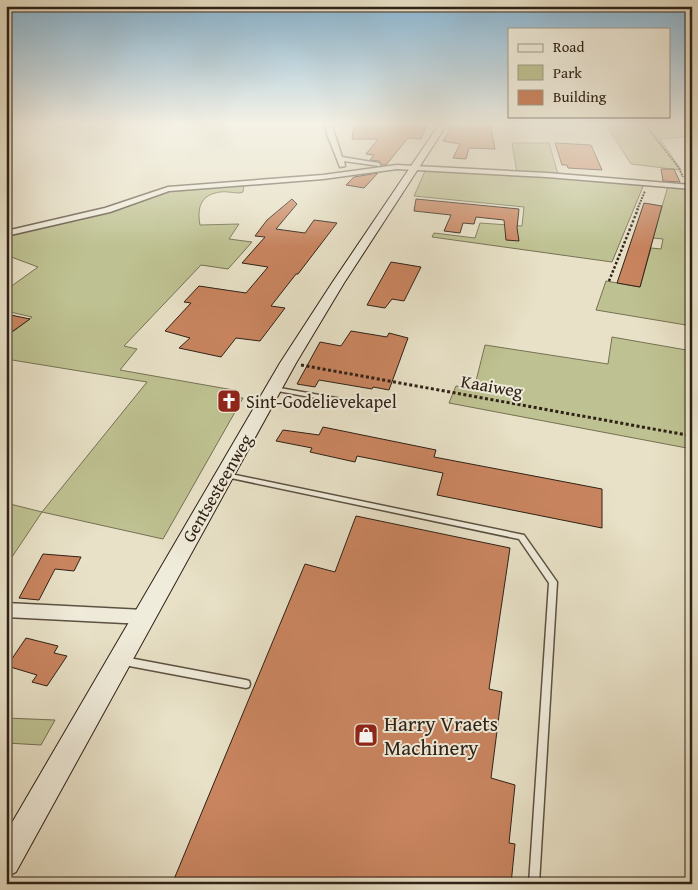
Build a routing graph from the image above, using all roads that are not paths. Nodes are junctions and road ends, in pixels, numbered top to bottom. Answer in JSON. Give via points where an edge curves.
{"nodes":[{"id":1,"x":342,"y":165,"type":"edge"},
{"id":2,"x":386,"y":165,"type":"edge"},
{"id":3,"x":408,"y":165,"type":"edge"},
{"id":4,"x":406,"y":167,"type":"junction"},
{"id":5,"x":344,"y":174,"type":"junction"},
{"id":6,"x":689,"y":187,"type":"edge"},
{"id":7,"x":6,"y":234,"type":"edge"},
{"id":8,"x":274,"y":389,"type":"junction"},
{"id":9,"x":359,"y":404,"type":"dead end"},
{"id":10,"x":225,"y":474,"type":"junction"},
{"id":11,"x":6,"y":610,"type":"edge"},
{"id":12,"x":144,"y":617,"type":"junction"},
{"id":13,"x":119,"y":660,"type":"junction"},
{"id":14,"x":246,"y":684,"type":"dead end"},
{"id":15,"x":6,"y":862,"type":"edge"},
{"id":16,"x":534,"y":884,"type":"edge"}],
"edges":[{"from":1,"to":5,"type":"street"},
{"from":2,"to":4,"type":"street"},
{"from":3,"to":4,"type":"main road","name":"Gentsesteenweg"},
{"from":4,"to":5,"type":"street"},
{"from":4,"to":6,"type":"street"},
{"from":4,"to":8,"type":"main road","name":"Gentsesteenweg"},
{"from":5,"to":7,"type":"street","via":[[168,189],[107,210]]},
{"from":8,"to":9,"type":"lane"},
{"from":8,"to":10,"type":"main road","name":"Gentsesteenweg"},
{"from":10,"to":12,"type":"main road","name":"Gentsesteenweg"},
{"from":10,"to":16,"type":"lane","via":[[521,537],[553,582]]},
{"from":11,"to":12,"type":"street"},
{"from":12,"to":13,"type":"main road","name":"Gentsesteenweg"},
{"from":13,"to":14,"type":"lane"},
{"from":13,"to":15,"type":"main road","name":"Gentsesteenweg"}]}
